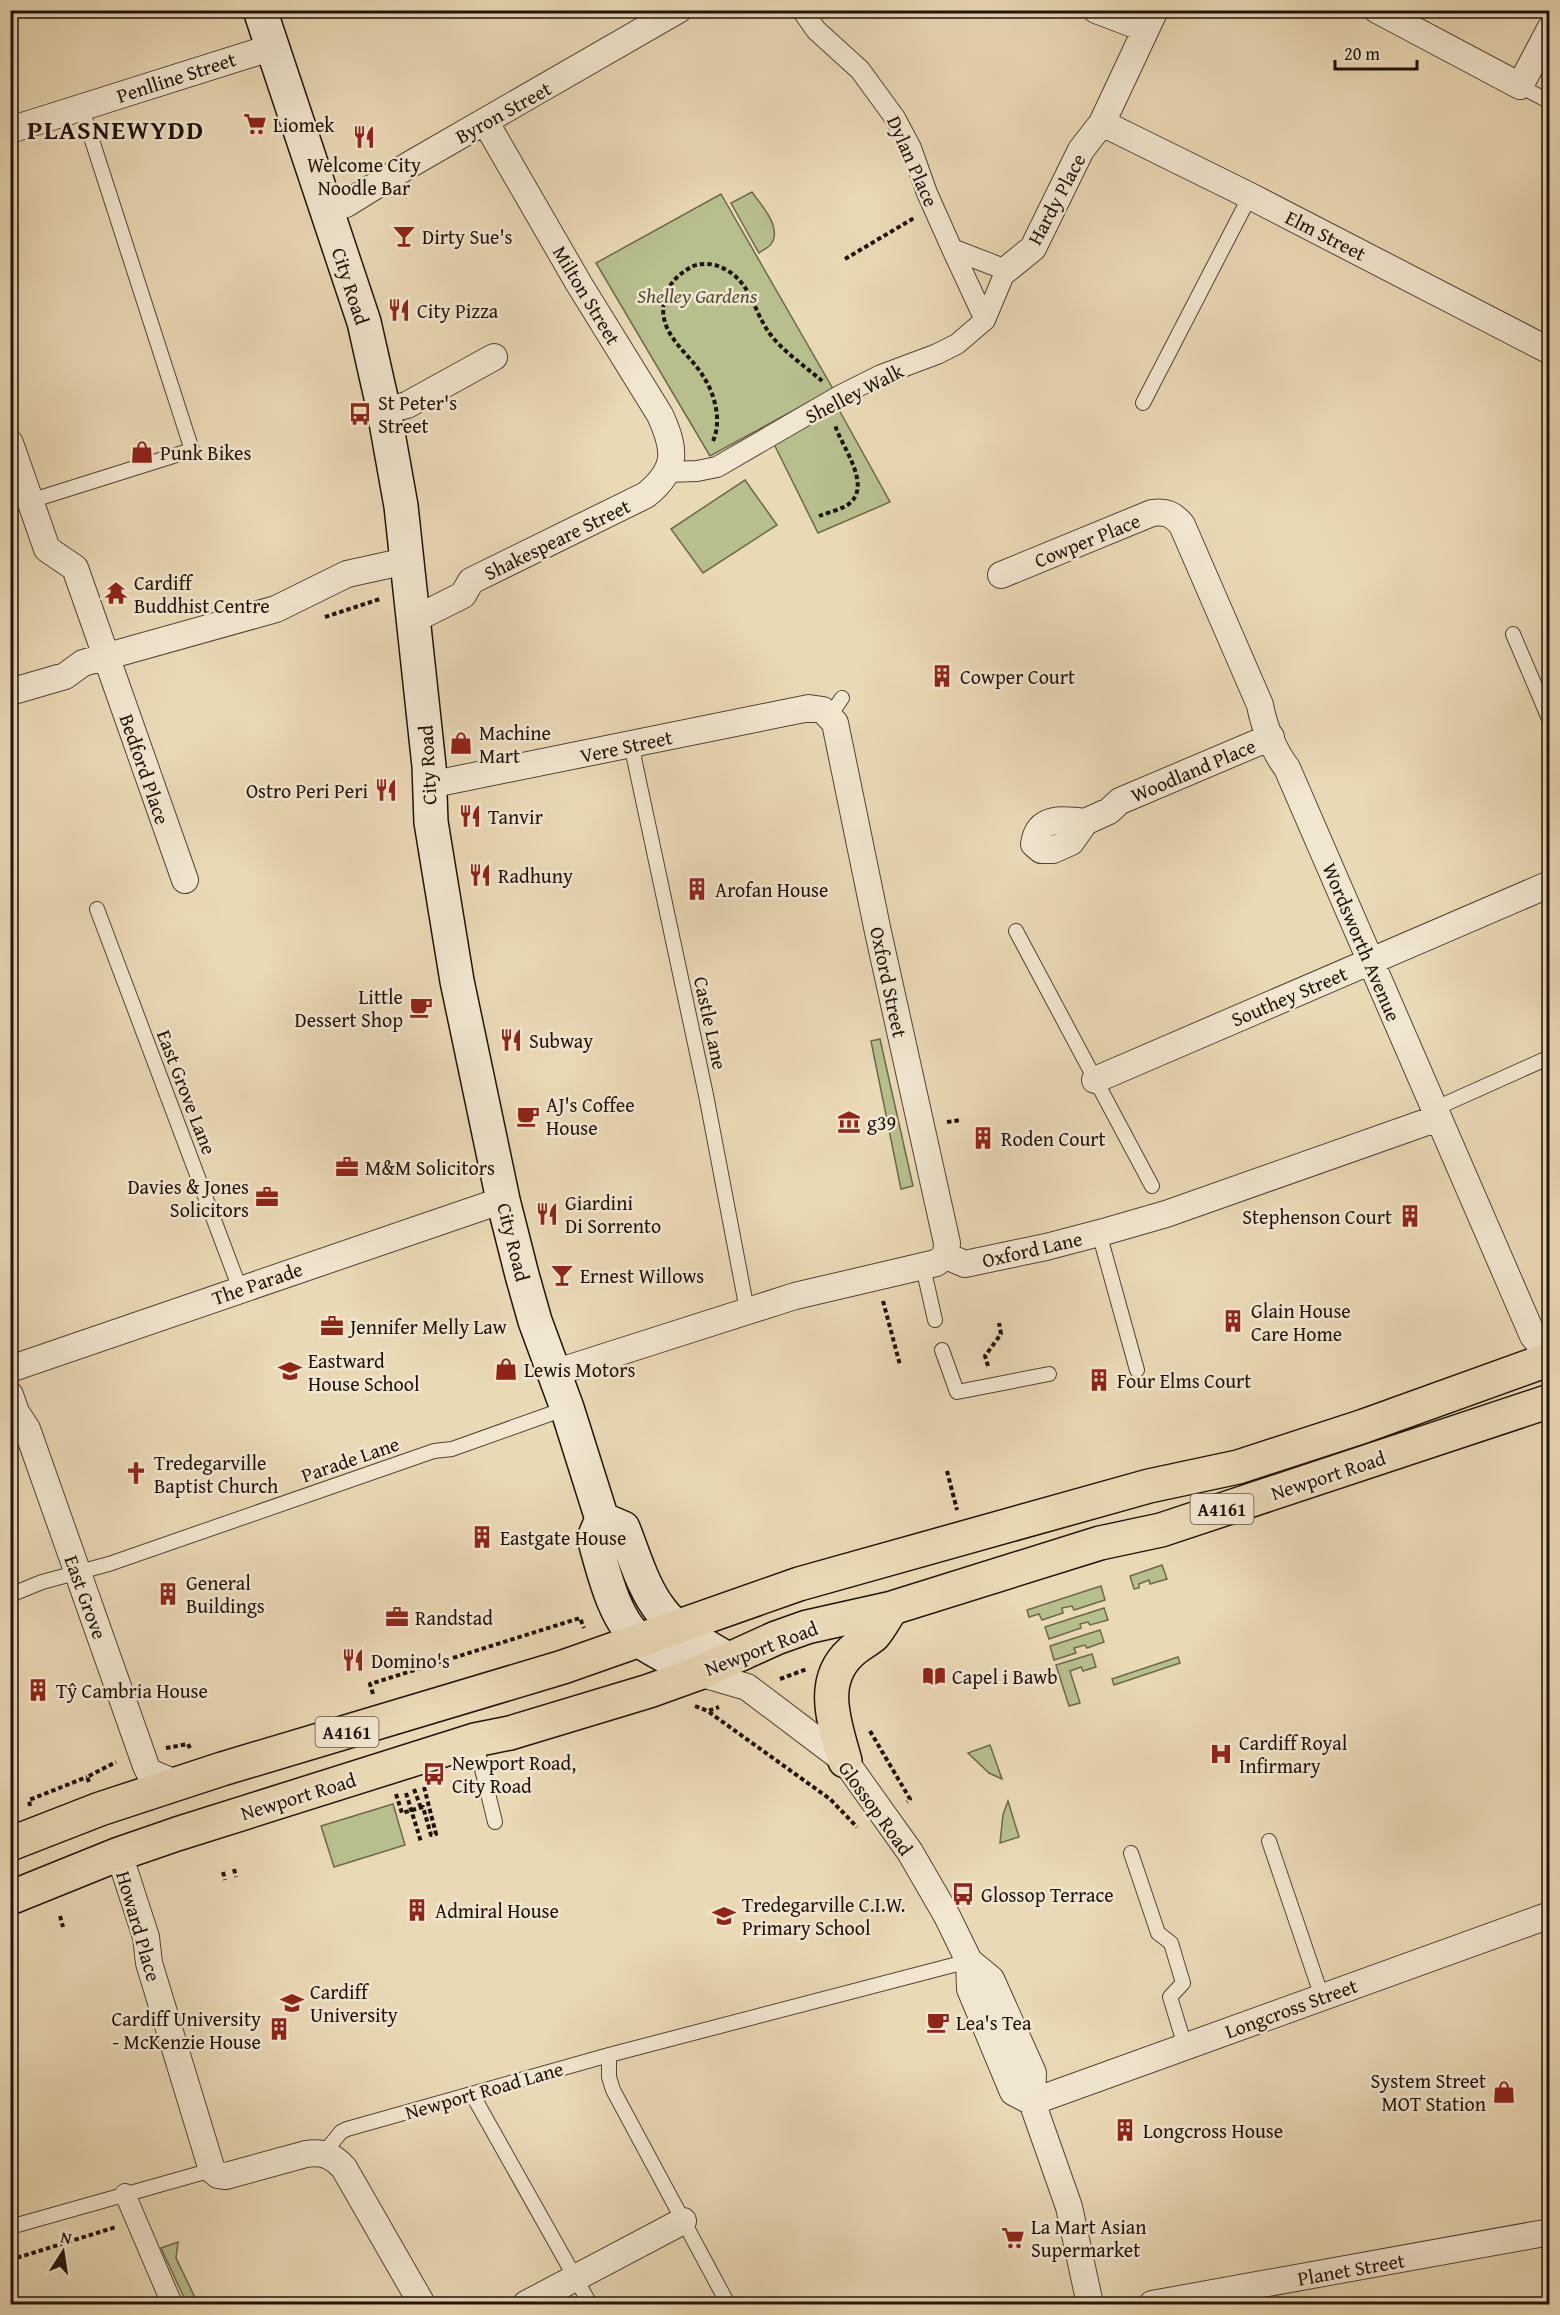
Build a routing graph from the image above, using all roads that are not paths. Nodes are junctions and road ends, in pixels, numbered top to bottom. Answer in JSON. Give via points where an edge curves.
{"nodes":[{"id":1,"x":260,"y":10,"type":"edge"},
{"id":2,"x":678,"y":10,"type":"edge"},
{"id":3,"x":802,"y":10,"type":"edge"},
{"id":4,"x":1096,"y":10,"type":"edge"},
{"id":5,"x":1377,"y":10,"type":"edge"},
{"id":6,"x":1150,"y":20,"type":"edge"},
{"id":7,"x":1550,"y":29,"type":"edge"},
{"id":8,"x":273,"y":47,"type":"junction"},
{"id":9,"x":1520,"y":86,"type":"junction"},
{"id":10,"x":1550,"y":102,"type":"edge"},
{"id":11,"x":81,"y":106,"type":"junction"},
{"id":12,"x":486,"y":123,"type":"junction"},
{"id":13,"x":1102,"y":123,"type":"junction"},
{"id":14,"x":10,"y":130,"type":"edge"},
{"id":15,"x":1250,"y":196,"type":"junction"},
{"id":16,"x":327,"y":210,"type":"junction"},
{"id":17,"x":952,"y":249,"type":"junction"},
{"id":18,"x":1006,"y":270,"type":"junction"},
{"id":19,"x":985,"y":320,"type":"junction"},
{"id":20,"x":1550,"y":351,"type":"edge"},
{"id":21,"x":494,"y":357,"type":"dead end"},
{"id":22,"x":1143,"y":403,"type":"dead end"},
{"id":23,"x":384,"y":411,"type":"junction"},
{"id":24,"x":10,"y":443,"type":"edge"},
{"id":25,"x":668,"y":472,"type":"junction"},
{"id":26,"x":30,"y":501,"type":"junction"},
{"id":27,"x":1174,"y":516,"type":"joint"},
{"id":28,"x":406,"y":561,"type":"junction"},
{"id":29,"x":1001,"y":575,"type":"dead end"},
{"id":30,"x":413,"y":620,"type":"junction"},
{"id":31,"x":1513,"y":634,"type":"dead end"},
{"id":32,"x":107,"y":657,"type":"junction"},
{"id":33,"x":10,"y":692,"type":"edge"},
{"id":34,"x":832,"y":709,"type":"joint"},
{"id":35,"x":1550,"y":721,"type":"edge"},
{"id":36,"x":1271,"y":737,"type":"junction"},
{"id":37,"x":636,"y":744,"type":"junction"},
{"id":38,"x":429,"y":785,"type":"junction"},
{"id":39,"x":1085,"y":822,"type":"dead end"},
{"id":40,"x":185,"y":880,"type":"dead end"},
{"id":41,"x":1550,"y":884,"type":"edge"},
{"id":42,"x":97,"y":909,"type":"dead end"},
{"id":43,"x":1016,"y":931,"type":"dead end"},
{"id":44,"x":1371,"y":961,"type":"junction"},
{"id":45,"x":1550,"y":1057,"type":"edge"},
{"id":46,"x":1095,"y":1080,"type":"junction"},
{"id":47,"x":1436,"y":1113,"type":"junction"},
{"id":48,"x":1152,"y":1186,"type":"dead end"},
{"id":49,"x":503,"y":1200,"type":"junction"},
{"id":50,"x":1099,"y":1233,"type":"junction"},
{"id":51,"x":935,"y":1262,"type":"junction"},
{"id":52,"x":240,"y":1289,"type":"junction"},
{"id":53,"x":747,"y":1310,"type":"junction"},
{"id":54,"x":935,"y":1320,"type":"dead end"},
{"id":55,"x":942,"y":1350,"type":"dead end"},
{"id":56,"x":1548,"y":1363,"type":"edge"},
{"id":57,"x":10,"y":1369,"type":"edge"},
{"id":58,"x":1137,"y":1370,"type":"dead end"},
{"id":59,"x":554,"y":1373,"type":"junction"},
{"id":60,"x":1050,"y":1374,"type":"dead end"},
{"id":61,"x":10,"y":1395,"type":"edge"},
{"id":62,"x":1550,"y":1401,"type":"edge"},
{"id":63,"x":567,"y":1407,"type":"junction"},
{"id":64,"x":602,"y":1519,"type":"junction"},
{"id":65,"x":77,"y":1573,"type":"junction"},
{"id":66,"x":10,"y":1595,"type":"edge"},
{"id":67,"x":892,"y":1608,"type":"junction"},
{"id":68,"x":679,"y":1628,"type":"junction"},
{"id":69,"x":640,"y":1641,"type":"junction"},
{"id":70,"x":729,"y":1660,"type":"junction"},
{"id":71,"x":699,"y":1673,"type":"junction"},
{"id":72,"x":747,"y":1687,"type":"junction"},
{"id":73,"x":475,"y":1740,"type":"junction"},
{"id":74,"x":844,"y":1761,"type":"junction"},
{"id":75,"x":178,"y":1784,"type":"junction"},
{"id":76,"x":495,"y":1822,"type":"dead end"},
{"id":77,"x":1269,"y":1841,"type":"dead end"},
{"id":78,"x":10,"y":1844,"type":"edge"},
{"id":79,"x":1131,"y":1853,"type":"dead end"},
{"id":80,"x":119,"y":1854,"type":"junction"},
{"id":81,"x":10,"y":1898,"type":"edge"},
{"id":82,"x":1550,"y":1915,"type":"edge"},
{"id":83,"x":969,"y":1961,"type":"junction"},
{"id":84,"x":1323,"y":1997,"type":"junction"},
{"id":85,"x":1185,"y":2046,"type":"junction"},
{"id":86,"x":609,"y":2055,"type":"junction"},
{"id":87,"x":472,"y":2094,"type":"junction"},
{"id":88,"x":1032,"y":2102,"type":"junction"},
{"id":89,"x":323,"y":2154,"type":"junction"},
{"id":90,"x":212,"y":2170,"type":"junction"},
{"id":91,"x":125,"y":2194,"type":"junction"},
{"id":92,"x":683,"y":2221,"type":"junction"},
{"id":93,"x":10,"y":2228,"type":"edge"},
{"id":94,"x":1550,"y":2232,"type":"edge"},
{"id":95,"x":575,"y":2277,"type":"junction"},
{"id":96,"x":172,"y":2304,"type":"edge"},
{"id":97,"x":422,"y":2304,"type":"edge"},
{"id":98,"x":526,"y":2304,"type":"edge"},
{"id":99,"x":590,"y":2304,"type":"edge"},
{"id":100,"x":728,"y":2304,"type":"edge"},
{"id":101,"x":1090,"y":2304,"type":"edge"},
{"id":102,"x":1152,"y":2304,"type":"edge"}],
"edges":[{"from":1,"to":8,"type":"main road","name":"City Road"},
{"from":2,"to":12,"type":"street","name":"Byron Street"},
{"from":3,"to":17,"type":"street","name":"Dylan Place","via":[[816,30],[860,70],[895,118]]},
{"from":4,"to":6,"type":"street"},
{"from":5,"to":9,"type":"street"},
{"from":6,"to":13,"type":"street","name":"Hardy Place"},
{"from":7,"to":9,"type":"street"},
{"from":8,"to":11,"type":"street","name":"Penlline Street"},
{"from":8,"to":16,"type":"main road","name":"City Road"},
{"from":9,"to":10,"type":"lane"},
{"from":11,"to":14,"type":"street","name":"Penlline Street"},
{"from":11,"to":26,"type":"lane","via":[[192,450]]},
{"from":12,"to":16,"type":"street","name":"Byron Street","via":[[346,204]]},
{"from":12,"to":25,"type":"street","name":"Milton Street","via":[[660,415],[673,453]]},
{"from":13,"to":15,"type":"street","name":"Elm Street"},
{"from":13,"to":18,"type":"street","name":"Hardy Place","via":[[1081,150],[1033,248]]},
{"from":15,"to":20,"type":"street","name":"Elm Street"},
{"from":15,"to":22,"type":"lane"},
{"from":16,"to":23,"type":"main road","name":"City Road","via":[[364,322]]},
{"from":17,"to":18,"type":"street"},
{"from":17,"to":19,"type":"street","name":"Dylan Place"},
{"from":18,"to":19,"type":"street","name":"Shelley Walk"},
{"from":19,"to":25,"type":"street","name":"Shelley Walk","via":[[957,344],[881,375],[717,466]]},
{"from":21,"to":23,"type":"street","via":[[407,405]]},
{"from":23,"to":28,"type":"main road","name":"City Road","via":[[401,506]]},
{"from":24,"to":26,"type":"street","name":"Bedford Place"},
{"from":25,"to":30,"type":"street","name":"Shakespeare Street","via":[[646,495],[471,581],[463,595]]},
{"from":26,"to":32,"type":"street","name":"Bedford Place","via":[[47,549],[75,568]]},
{"from":27,"to":29,"type":"street","name":"Cowper Place","via":[[1152,513]]},
{"from":27,"to":36,"type":"street","name":"Wordsworth Avenue","via":[[1187,536]]},
{"from":28,"to":30,"type":"main road","name":"City Road"},
{"from":28,"to":32,"type":"street","via":[[346,574],[276,609]]},
{"from":30,"to":38,"type":"main road","name":"City Road"},
{"from":31,"to":35,"type":"lane"},
{"from":32,"to":33,"type":"street"},
{"from":32,"to":40,"type":"street","name":"Bedford Place"},
{"from":34,"to":37,"type":"street","name":"Vere Street","via":[[809,708]]},
{"from":34,"to":51,"type":"street","name":"Oxford Street","via":[[947,1243]]},
{"from":36,"to":39,"type":"street","name":"Woodland Place","via":[[1120,801]]},
{"from":36,"to":44,"type":"street","name":"Wordsworth Avenue"},
{"from":37,"to":38,"type":"street","name":"Vere Street"},
{"from":37,"to":53,"type":"lane","name":"Castle Lane","via":[[634,758]]},
{"from":38,"to":49,"type":"main road","name":"City Road","via":[[430,822],[444,906]]},
{"from":41,"to":44,"type":"street","name":"Southey Street"},
{"from":42,"to":52,"type":"lane","name":"East Grove Lane"},
{"from":43,"to":46,"type":"lane"},
{"from":44,"to":46,"type":"street","name":"Southey Street"},
{"from":44,"to":47,"type":"street","name":"Wordsworth Avenue"},
{"from":45,"to":47,"type":"lane"},
{"from":46,"to":48,"type":"lane"},
{"from":47,"to":50,"type":"street","name":"Oxford Lane","via":[[1166,1214]]},
{"from":47,"to":56,"type":"street","name":"Wordsworth Avenue"},
{"from":49,"to":52,"type":"street","name":"The Parade"},
{"from":49,"to":59,"type":"main road","name":"City Road","via":[[535,1321]]},
{"from":50,"to":51,"type":"street","name":"Oxford Lane","via":[[964,1264]]},
{"from":50,"to":58,"type":"lane"},
{"from":51,"to":53,"type":"street","name":"Oxford Lane"},
{"from":51,"to":54,"type":"lane"},
{"from":52,"to":57,"type":"street","name":"The Parade"},
{"from":53,"to":59,"type":"street","name":"Oxford Lane"},
{"from":55,"to":60,"type":"lane","via":[[957,1392]]},
{"from":56,"to":68,"type":"main road","name":"Newport Road","number":"A4161","via":[[1239,1467],[1149,1486],[799,1584]]},
{"from":59,"to":63,"type":"main road","name":"City Road"},
{"from":61,"to":65,"type":"street","name":"East Grove","via":[[27,1429]]},
{"from":62,"to":67,"type":"main road","name":"Newport Road","number":"A4161","via":[[1161,1530],[1100,1543]]},
{"from":63,"to":64,"type":"main road","name":"City Road"},
{"from":63,"to":65,"type":"lane","name":"Parade Lane"},
{"from":64,"to":68,"type":"main road","via":[[623,1528],[653,1600]]},
{"from":64,"to":69,"type":"main road","name":"City Road","via":[[594,1538],[602,1568],[624,1622]]},
{"from":65,"to":66,"type":"lane","name":"Parade Lane"},
{"from":65,"to":75,"type":"street","name":"East Grove","via":[[149,1772]]},
{"from":67,"to":70,"type":"main road","name":"Newport Road","number":"A4161","via":[[807,1627]]},
{"from":67,"to":74,"type":"main road","via":[[874,1635],[851,1652],[832,1683],[831,1710]]},
{"from":68,"to":69,"type":"main road","name":"Newport Road","number":"A4161"},
{"from":68,"to":70,"type":"main road"},
{"from":69,"to":71,"type":"main road"},
{"from":69,"to":75,"type":"main road","name":"Newport Road","number":"A4161"},
{"from":70,"to":71,"type":"main road","name":"Newport Road","number":"A4161"},
{"from":70,"to":72,"type":"street","name":"Glossop Road"},
{"from":71,"to":72,"type":"street","name":"Glossop Road"},
{"from":71,"to":73,"type":"main road","name":"Newport Road","number":"A4161","via":[[510,1733]]},
{"from":72,"to":74,"type":"street","name":"Glossop Road"},
{"from":73,"to":76,"type":"lane"},
{"from":73,"to":80,"type":"main road","name":"Newport Road","number":"A4161"},
{"from":74,"to":83,"type":"street","name":"Glossop Road","via":[[910,1852]]},
{"from":75,"to":78,"type":"main road","name":"Newport Road","number":"A4161"},
{"from":77,"to":84,"type":"lane"},
{"from":79,"to":85,"type":"lane","via":[[1158,1933],[1171,1943],[1183,1983],[1170,1997]]},
{"from":80,"to":81,"type":"main road","name":"Newport Road","number":"A4161"},
{"from":80,"to":90,"type":"street","name":"Howard Place"},
{"from":82,"to":84,"type":"street","name":"Longcross Street"},
{"from":83,"to":86,"type":"lane","name":"Newport Road Lane"},
{"from":83,"to":88,"type":"street","name":"Glossop Road","via":[[970,1989],[1013,2092]]},
{"from":84,"to":85,"type":"street","name":"Longcross Street"},
{"from":85,"to":88,"type":"street","name":"Longcross Street"},
{"from":86,"to":87,"type":"lane","name":"Newport Road Lane"},
{"from":86,"to":92,"type":"lane","via":[[613,2090]]},
{"from":87,"to":89,"type":"lane","name":"Newport Road Lane","via":[[344,2131]]},
{"from":87,"to":95,"type":"lane"},
{"from":88,"to":101,"type":"street","via":[[1069,2207]]},
{"from":89,"to":90,"type":"street","via":[[306,2154],[226,2176]]},
{"from":89,"to":97,"type":"street","via":[[330,2155],[344,2168]]},
{"from":90,"to":91,"type":"lane"},
{"from":91,"to":93,"type":"lane"},
{"from":91,"to":96,"type":"street"},
{"from":92,"to":95,"type":"street"},
{"from":92,"to":100,"type":"lane"},
{"from":94,"to":102,"type":"street","name":"Planet Street"},
{"from":95,"to":98,"type":"street"},
{"from":95,"to":99,"type":"lane"}]}
